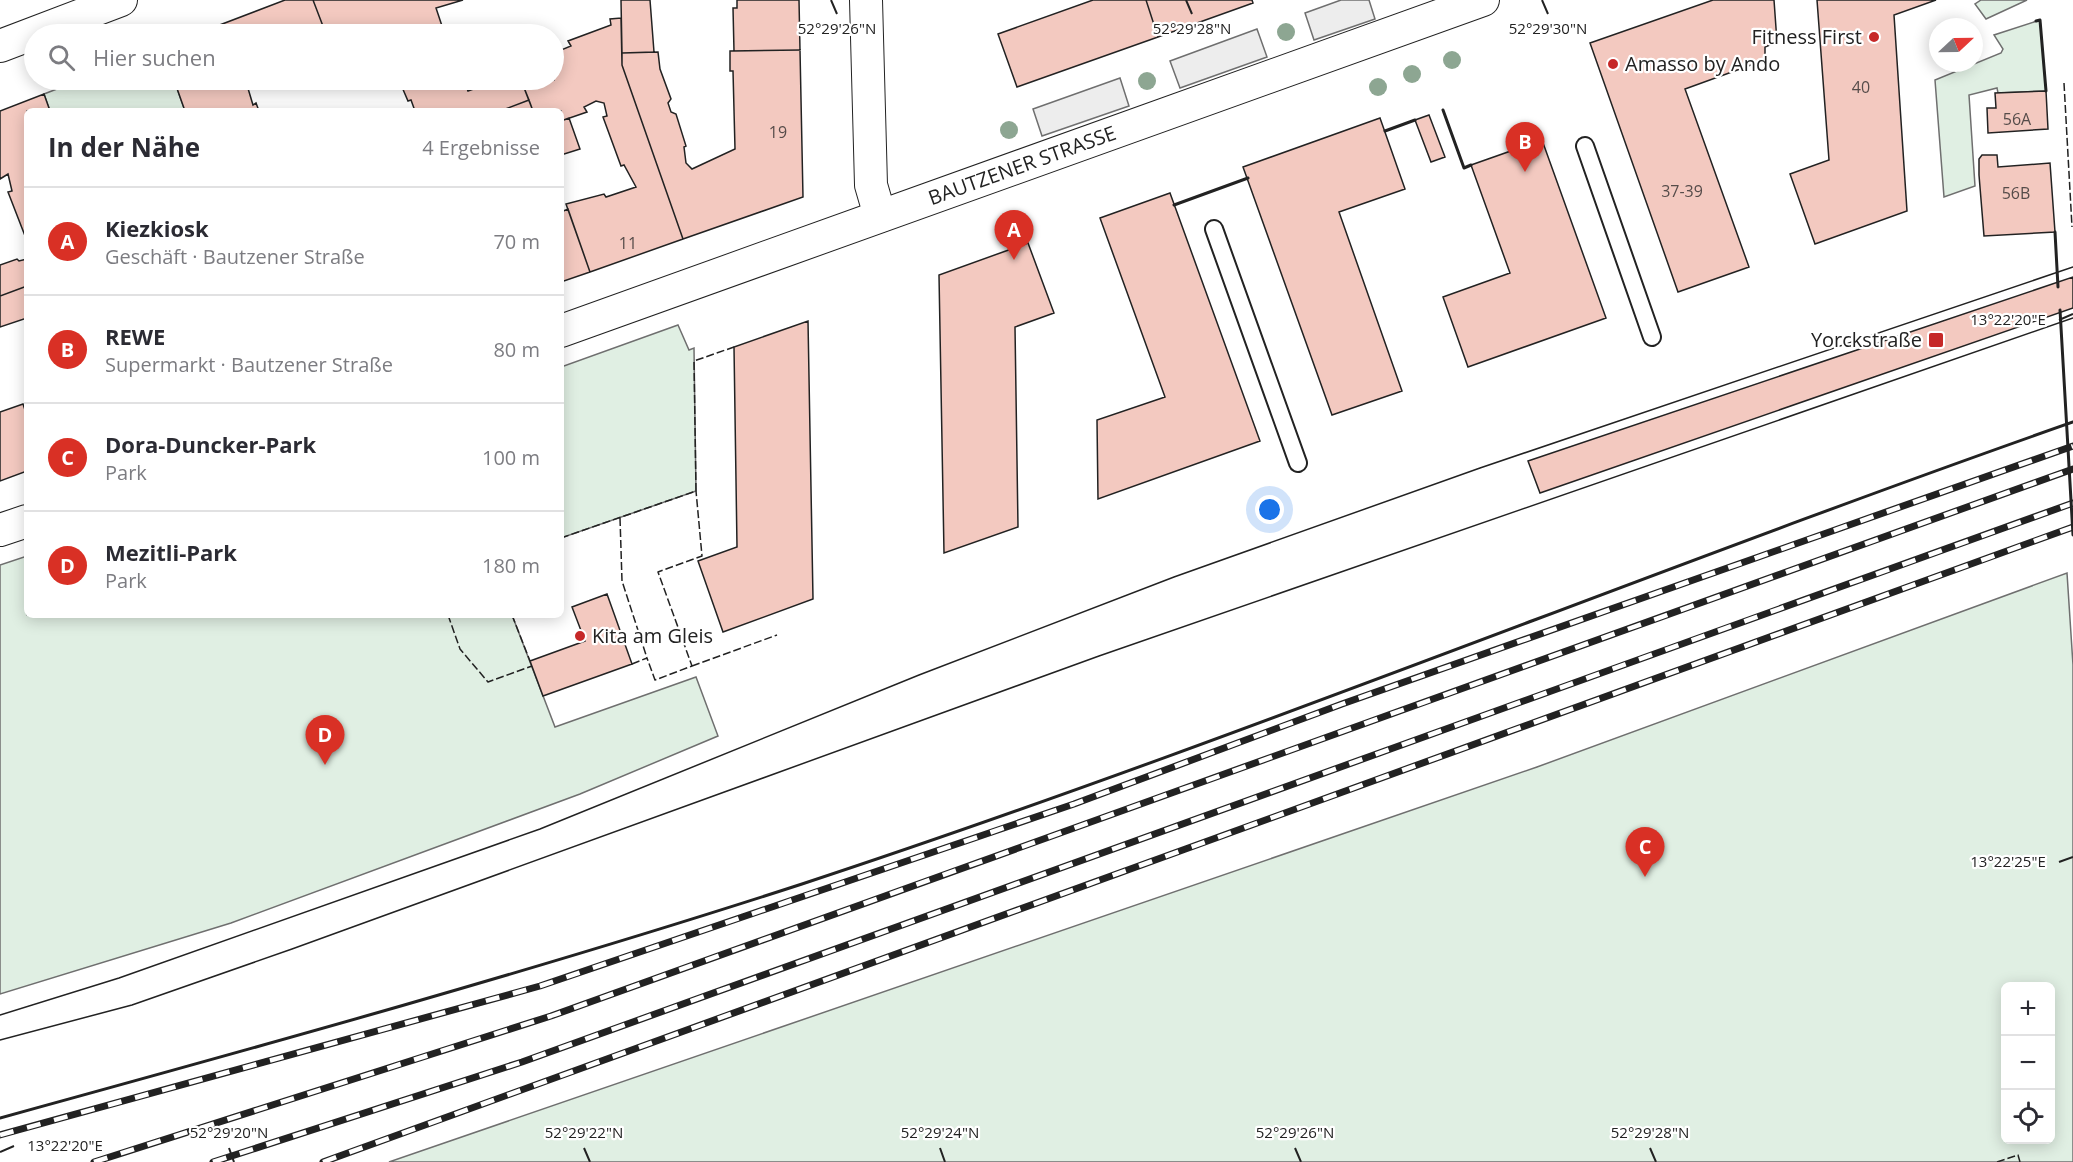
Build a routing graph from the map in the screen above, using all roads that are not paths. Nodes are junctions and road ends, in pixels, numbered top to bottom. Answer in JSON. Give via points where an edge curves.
{"nodes":[{"id":1,"x":121,"y":0,"type":"edge"},
{"id":2,"x":866,"y":0,"type":"edge"},
{"id":3,"x":1483,"y":0,"type":"edge"},
{"id":4,"x":58,"y":24,"type":"edge"},
{"id":5,"x":24,"y":37,"type":"edge"},
{"id":6,"x":0,"y":46,"type":"edge"},
{"id":7,"x":1585,"y":146,"type":"dead end"},
{"id":8,"x":880,"y":216,"type":"junction"},
{"id":9,"x":1214,"y":229,"type":"dead end"},
{"id":10,"x":564,"y":330,"type":"edge"},
{"id":11,"x":1652,"y":337,"type":"dead end"},
{"id":12,"x":1299,"y":463,"type":"dead end"},
{"id":13,"x":24,"y":522,"type":"edge"},
{"id":14,"x":0,"y":530,"type":"edge"}],
"edges":[{"from":1,"to":4,"type":"street"},
{"from":2,"to":8,"type":"street","via":[[871,184]]},
{"from":3,"to":8,"type":"street","name":"BAUTZENER STRASSE"},
{"from":5,"to":6,"type":"street"},
{"from":7,"to":11,"type":"lane"},
{"from":8,"to":10,"type":"street","name":"BAUTZENER STRASSE"},
{"from":9,"to":12,"type":"lane"},
{"from":13,"to":14,"type":"street"}]}
